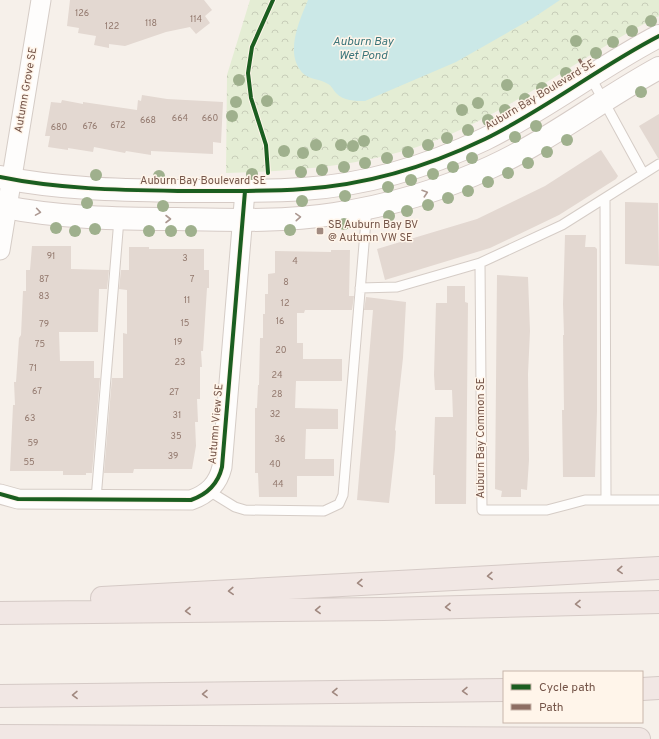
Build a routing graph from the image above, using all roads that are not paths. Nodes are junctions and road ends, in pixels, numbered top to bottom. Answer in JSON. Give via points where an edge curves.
{"nodes":[{"id":1,"x":41,"y":0,"type":"edge"},
{"id":2,"x":659,"y":36,"type":"edge"},
{"id":3,"x":659,"y":68,"type":"edge"},
{"id":4,"x":589,"y":75,"type":"junction"},
{"id":5,"x":604,"y":100,"type":"junction"},
{"id":6,"x":659,"y":164,"type":"edge"},
{"id":7,"x":643,"y":173,"type":"junction"},
{"id":8,"x":5,"y":178,"type":"edge"},
{"id":9,"x":245,"y":191,"type":"junction"},
{"id":10,"x":605,"y":198,"type":"junction"},
{"id":11,"x":3,"y":207,"type":"edge"},
{"id":12,"x":367,"y":208,"type":"junction"},
{"id":13,"x":119,"y":219,"type":"junction"},
{"id":14,"x":242,"y":220,"type":"junction"},
{"id":15,"x":0,"y":250,"type":"edge"},
{"id":16,"x":480,"y":264,"type":"junction"},
{"id":17,"x":360,"y":288,"type":"junction"},
{"id":18,"x":209,"y":490,"type":"junction"},
{"id":19,"x":0,"y":494,"type":"edge"},
{"id":20,"x":96,"y":499,"type":"junction"},
{"id":21,"x":606,"y":500,"type":"junction"},
{"id":22,"x":659,"y":500,"type":"edge"},
{"id":23,"x":659,"y":568,"type":"edge"},
{"id":24,"x":659,"y":602,"type":"edge"},
{"id":25,"x":6,"y":614,"type":"edge"},
{"id":26,"x":659,"y":688,"type":"edge"},
{"id":27,"x":643,"y":689,"type":"edge"},
{"id":28,"x":503,"y":690,"type":"edge"},
{"id":29,"x":0,"y":696,"type":"edge"},
{"id":30,"x":0,"y":736,"type":"edge"},
{"id":31,"x":639,"y":739,"type":"edge"}],
"edges":[{"from":1,"to":8,"type":"street","name":"Autumn Grove SE"},
{"from":2,"to":4,"type":"street","name":"Auburn Bay Boulevard SE"},
{"from":3,"to":5,"type":"street"},
{"from":4,"to":5,"type":"lane"},
{"from":4,"to":9,"type":"street","name":"Auburn Bay Boulevard SE","via":[[523,118],[485,139],[415,166],[342,184],[305,189]]},
{"from":5,"to":7,"type":"lane"},
{"from":12,"to":5,"type":"street","one_way":true,"via":[[410,198],[489,168],[520,153]]},
{"from":6,"to":7,"type":"lane"},
{"from":7,"to":10,"type":"lane"},
{"from":8,"to":9,"type":"street","name":"Auburn Bay Boulevard SE","via":[[96,189]]},
{"from":8,"to":11,"type":"street","name":"Autumn Grove SE"},
{"from":9,"to":14,"type":"street","name":"Autumn View SE"},
{"from":10,"to":16,"type":"lane","via":[[550,231]]},
{"from":10,"to":21,"type":"lane"},
{"from":11,"to":13,"type":"street","one_way":true,"via":[[45,214]]},
{"from":11,"to":15,"type":"street"},
{"from":14,"to":12,"type":"street","one_way":true,"via":[[312,216]]},
{"from":12,"to":17,"type":"lane"},
{"from":13,"to":14,"type":"street","one_way":true},
{"from":13,"to":20,"type":"lane"},
{"from":14,"to":18,"type":"street","name":"Autumn View SE","via":[[222,467],[220,476]]},
{"from":16,"to":17,"type":"lane","via":[[397,287]]},
{"from":16,"to":21,"type":"lane","name":"Auburn Bay Common SE","via":[[482,510],[547,510],[579,501]]},
{"from":17,"to":18,"type":"lane","via":[[345,484],[339,504],[324,510],[245,510]]},
{"from":18,"to":20,"type":"street","name":"Autumn View SE","via":[[191,500]]},
{"from":19,"to":20,"type":"street","name":"Autumn View SE","via":[[18,499]]},
{"from":21,"to":22,"type":"lane","name":"Auburn Bay Common SE"},
{"from":23,"to":25,"type":"highway","one_way":true,"via":[[40,602]]},
{"from":24,"to":25,"type":"highway","one_way":true},
{"from":26,"to":27,"type":"highway"},
{"from":28,"to":29,"type":"highway","one_way":true},
{"from":30,"to":31,"type":"highway"}]}
